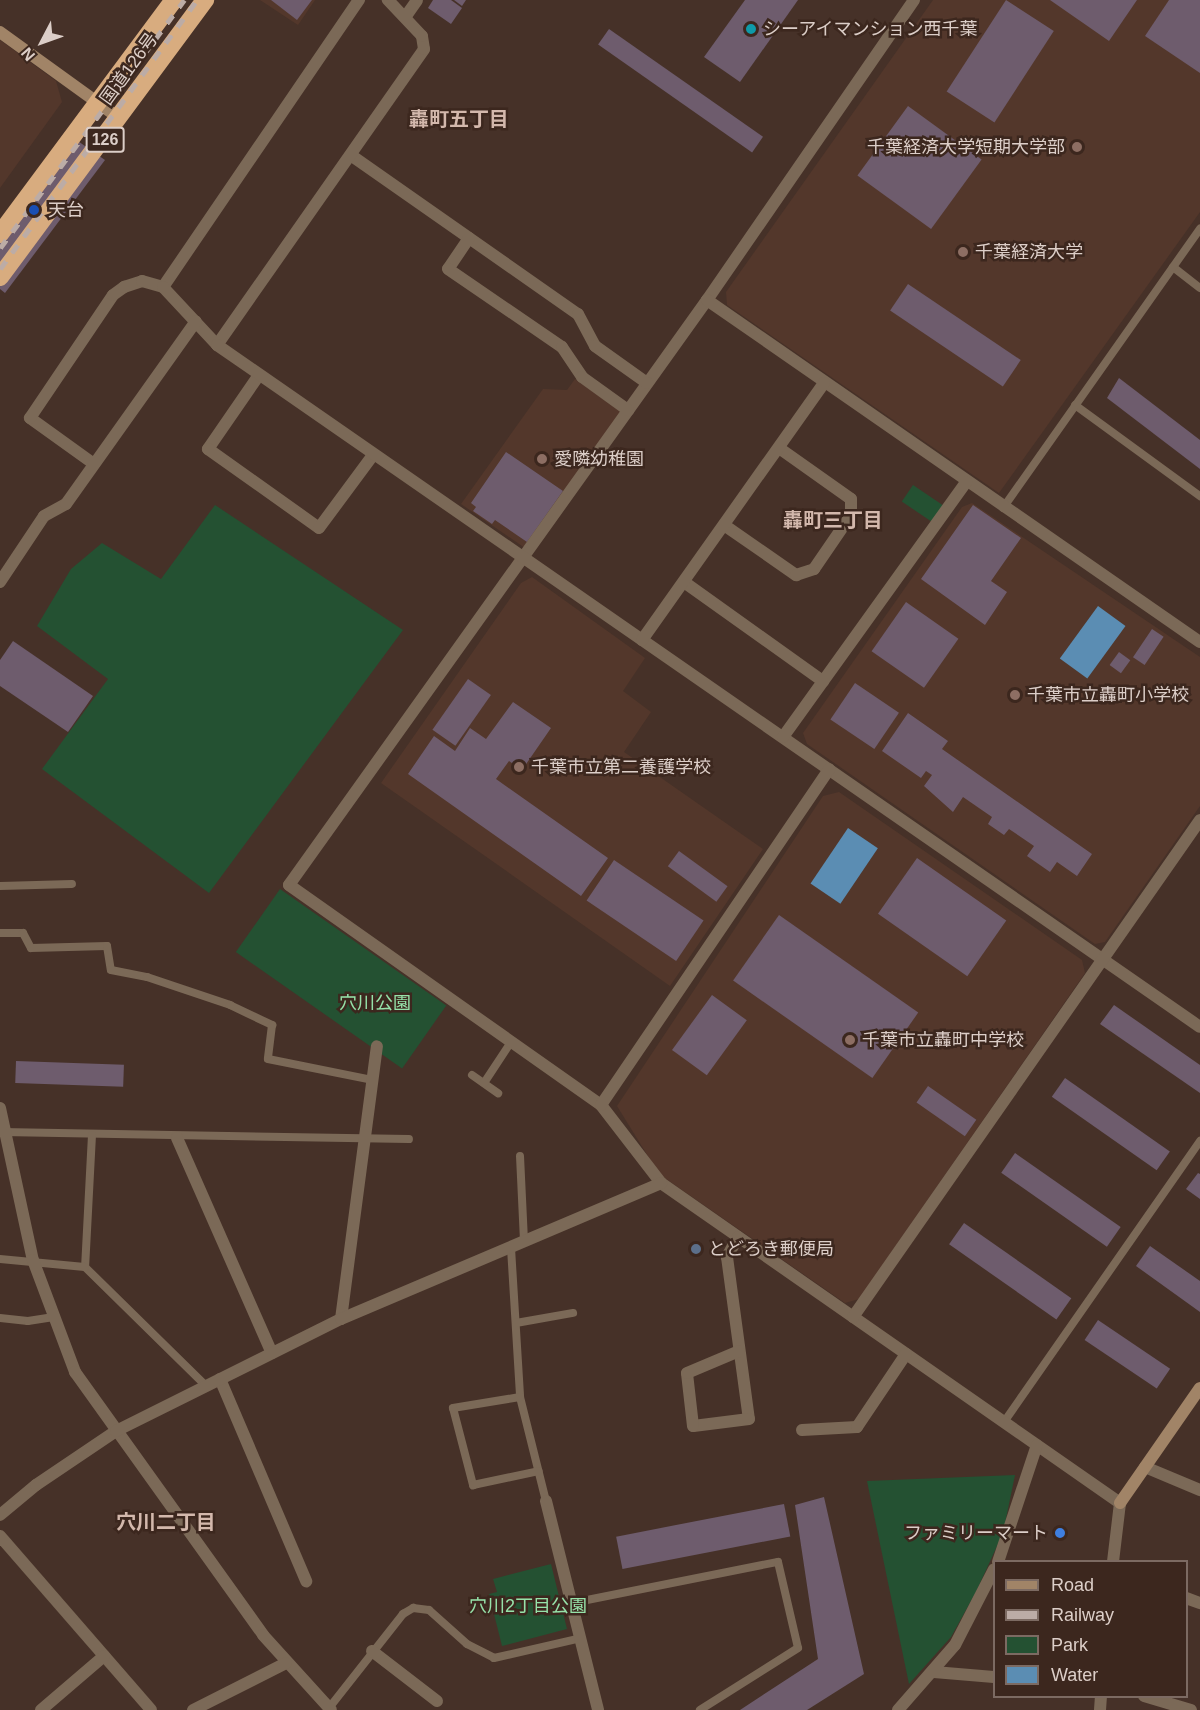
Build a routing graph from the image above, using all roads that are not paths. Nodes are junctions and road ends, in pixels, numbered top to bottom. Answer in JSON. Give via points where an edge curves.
{"nodes":[{"id":1,"x":174,"y":0,"type":"edge"},
{"id":2,"x":205,"y":0,"type":"edge"},
{"id":3,"x":358,"y":0,"type":"edge"},
{"id":4,"x":388,"y":0,"type":"edge"},
{"id":5,"x":417,"y":0,"type":"edge"},
{"id":6,"x":914,"y":0,"type":"edge"},
{"id":7,"x":406,"y":16,"type":"junction"},
{"id":8,"x":0,"y":32,"type":"edge"},
{"id":9,"x":97,"y":102,"type":"junction"},
{"id":10,"x":119,"y":118,"type":"junction"},
{"id":11,"x":352,"y":156,"type":"junction"},
{"id":12,"x":1200,"y":229,"type":"edge"},
{"id":13,"x":0,"y":234,"type":"edge"},
{"id":14,"x":469,"y":238,"type":"junction"},
{"id":15,"x":1173,"y":267,"type":"junction"},
{"id":16,"x":0,"y":277,"type":"edge"},
{"id":17,"x":163,"y":286,"type":"junction"},
{"id":18,"x":1200,"y":288,"type":"edge"},
{"id":19,"x":707,"y":300,"type":"junction"},
{"id":20,"x":196,"y":321,"type":"junction"},
{"id":21,"x":217,"y":345,"type":"junction"},
{"id":22,"x":259,"y":375,"type":"junction"},
{"id":23,"x":647,"y":383,"type":"junction"},
{"id":24,"x":824,"y":383,"type":"junction"},
{"id":25,"x":1075,"y":405,"type":"junction"},
{"id":26,"x":628,"y":410,"type":"junction"},
{"id":27,"x":779,"y":448,"type":"junction"},
{"id":28,"x":373,"y":455,"type":"junction"},
{"id":29,"x":94,"y":464,"type":"junction"},
{"id":30,"x":966,"y":482,"type":"junction"},
{"id":31,"x":1200,"y":496,"type":"edge"},
{"id":32,"x":1003,"y":508,"type":"junction"},
{"id":33,"x":724,"y":525,"type":"junction"},
{"id":34,"x":522,"y":557,"type":"junction"},
{"id":35,"x":0,"y":582,"type":"edge"},
{"id":36,"x":684,"y":582,"type":"junction"},
{"id":37,"x":642,"y":640,"type":"junction"},
{"id":38,"x":1200,"y":642,"type":"edge"},
{"id":39,"x":824,"y":681,"type":"junction"},
{"id":40,"x":783,"y":737,"type":"junction"},
{"id":41,"x":828,"y":769,"type":"junction"},
{"id":42,"x":1200,"y":820,"type":"edge"},
{"id":43,"x":72,"y":884,"type":"dead end"},
{"id":44,"x":0,"y":886,"type":"edge"},
{"id":45,"x":0,"y":933,"type":"edge"},
{"id":46,"x":1102,"y":960,"type":"junction"},
{"id":47,"x":1200,"y":1027,"type":"edge"},
{"id":48,"x":511,"y":1042,"type":"junction"},
{"id":49,"x":377,"y":1046,"type":"dead end"},
{"id":50,"x":472,"y":1075,"type":"dead end"},
{"id":51,"x":372,"y":1080,"type":"junction"},
{"id":52,"x":484,"y":1083,"type":"junction"},
{"id":53,"x":498,"y":1093,"type":"dead end"},
{"id":54,"x":601,"y":1105,"type":"junction"},
{"id":55,"x":0,"y":1108,"type":"edge"},
{"id":56,"x":3,"y":1132,"type":"edge"},
{"id":57,"x":92,"y":1135,"type":"junction"},
{"id":58,"x":177,"y":1138,"type":"junction"},
{"id":59,"x":364,"y":1139,"type":"junction"},
{"id":60,"x":409,"y":1139,"type":"dead end"},
{"id":61,"x":1200,"y":1141,"type":"edge"},
{"id":62,"x":520,"y":1156,"type":"dead end"},
{"id":63,"x":661,"y":1184,"type":"junction"},
{"id":64,"x":738,"y":1237,"type":"junction"},
{"id":65,"x":524,"y":1242,"type":"junction"},
{"id":66,"x":511,"y":1248,"type":"junction"},
{"id":67,"x":0,"y":1259,"type":"edge"},
{"id":68,"x":33,"y":1260,"type":"junction"},
{"id":69,"x":85,"y":1267,"type":"junction"},
{"id":70,"x":573,"y":1313,"type":"dead end"},
{"id":71,"x":54,"y":1317,"type":"junction"},
{"id":72,"x":853,"y":1317,"type":"junction"},
{"id":73,"x":0,"y":1318,"type":"edge"},
{"id":74,"x":341,"y":1319,"type":"junction"},
{"id":75,"x":516,"y":1323,"type":"junction"},
{"id":76,"x":739,"y":1350,"type":"junction"},
{"id":77,"x":272,"y":1353,"type":"junction"},
{"id":78,"x":906,"y":1354,"type":"junction"},
{"id":79,"x":220,"y":1379,"type":"junction"},
{"id":80,"x":206,"y":1386,"type":"junction"},
{"id":81,"x":1200,"y":1388,"type":"edge"},
{"id":82,"x":520,"y":1397,"type":"junction"},
{"id":83,"x":1004,"y":1422,"type":"junction"},
{"id":84,"x":802,"y":1430,"type":"dead end"},
{"id":85,"x":116,"y":1431,"type":"junction"},
{"id":86,"x":1037,"y":1445,"type":"junction"},
{"id":87,"x":1145,"y":1467,"type":"junction"},
{"id":88,"x":539,"y":1471,"type":"junction"},
{"id":89,"x":1200,"y":1490,"type":"edge"},
{"id":90,"x":546,"y":1501,"type":"joint"},
{"id":91,"x":5,"y":1503,"type":"edge"},
{"id":92,"x":1120,"y":1503,"type":"junction"},
{"id":93,"x":0,"y":1515,"type":"edge"},
{"id":94,"x":0,"y":1536,"type":"edge"},
{"id":95,"x":999,"y":1560,"type":"edge"},
{"id":96,"x":1113,"y":1560,"type":"edge"},
{"id":97,"x":993,"y":1571,"type":"edge"},
{"id":98,"x":306,"y":1581,"type":"dead end"},
{"id":99,"x":572,"y":1603,"type":"junction"},
{"id":100,"x":580,"y":1638,"type":"junction"},
{"id":101,"x":372,"y":1651,"type":"junction"},
{"id":102,"x":104,"y":1656,"type":"junction"},
{"id":103,"x":286,"y":1663,"type":"junction"},
{"id":104,"x":934,"y":1672,"type":"junction"},
{"id":105,"x":993,"y":1677,"type":"edge"},
{"id":106,"x":1151,"y":1698,"type":"edge"},
{"id":107,"x":437,"y":1701,"type":"dead end"},
{"id":108,"x":330,"y":1709,"type":"edge"},
{"id":109,"x":41,"y":1710,"type":"edge"},
{"id":110,"x":151,"y":1710,"type":"edge"},
{"id":111,"x":192,"y":1710,"type":"edge"},
{"id":112,"x":598,"y":1710,"type":"edge"},
{"id":113,"x":700,"y":1710,"type":"edge"},
{"id":114,"x":898,"y":1710,"type":"edge"},
{"id":115,"x":1191,"y":1710,"type":"edge"}],
"edges":[{"from":1,"to":9,"type":"highway","name":"国道126号","number":"126"},
{"from":2,"to":10,"type":"highway","name":"国道126号","number":"126"},
{"from":3,"to":17,"type":"street"},
{"from":4,"to":7,"type":"street"},
{"from":5,"to":7,"type":"street"},
{"from":6,"to":19,"type":"street"},
{"from":7,"to":11,"type":"street","via":[[422,36],[424,49]]},
{"from":8,"to":9,"type":"street"},
{"from":9,"to":10,"type":"street"},
{"from":9,"to":13,"type":"highway","name":"国道126号","number":"126"},
{"from":10,"to":16,"type":"highway","name":"国道126号","number":"126"},
{"from":11,"to":14,"type":"street"},
{"from":11,"to":21,"type":"street"},
{"from":12,"to":15,"type":"lane"},
{"from":14,"to":23,"type":"street","via":[[578,314],[595,346]]},
{"from":14,"to":26,"type":"street","via":[[448,269],[562,347],[582,377]]},
{"from":15,"to":18,"type":"lane"},
{"from":15,"to":25,"type":"lane"},
{"from":17,"to":20,"type":"street"},
{"from":17,"to":29,"type":"street","via":[[142,281],[113,295],[30,418]]},
{"from":19,"to":23,"type":"street"},
{"from":19,"to":24,"type":"street"},
{"from":20,"to":21,"type":"street"},
{"from":20,"to":29,"type":"street"},
{"from":21,"to":22,"type":"street"},
{"from":22,"to":28,"type":"street"},
{"from":22,"to":28,"type":"street","via":[[208,449],[319,528]]},
{"from":23,"to":26,"type":"street"},
{"from":24,"to":27,"type":"street"},
{"from":24,"to":30,"type":"street"},
{"from":25,"to":31,"type":"lane"},
{"from":25,"to":32,"type":"lane"},
{"from":26,"to":34,"type":"street"},
{"from":27,"to":33,"type":"street"},
{"from":27,"to":33,"type":"street","via":[[851,499],[851,515],[814,569],[796,575]]},
{"from":28,"to":34,"type":"street"},
{"from":29,"to":35,"type":"street","via":[[66,504],[44,516]]},
{"from":30,"to":32,"type":"street"},
{"from":30,"to":39,"type":"street"},
{"from":32,"to":38,"type":"street"},
{"from":33,"to":36,"type":"street"},
{"from":34,"to":37,"type":"street"},
{"from":34,"to":48,"type":"street","via":[[289,885]]},
{"from":36,"to":37,"type":"street"},
{"from":36,"to":39,"type":"street"},
{"from":37,"to":40,"type":"street"},
{"from":39,"to":40,"type":"street"},
{"from":40,"to":41,"type":"street"},
{"from":41,"to":46,"type":"street"},
{"from":41,"to":54,"type":"street"},
{"from":42,"to":46,"type":"street"},
{"from":43,"to":44,"type":"lane"},
{"from":45,"to":51,"type":"lane","via":[[22,933],[32,948],[107,946],[111,970],[147,977],[230,1005],[272,1025],[268,1059]]},
{"from":46,"to":47,"type":"street"},
{"from":46,"to":72,"type":"street"},
{"from":48,"to":52,"type":"lane"},
{"from":48,"to":54,"type":"street"},
{"from":49,"to":51,"type":"street"},
{"from":50,"to":52,"type":"lane"},
{"from":51,"to":59,"type":"street"},
{"from":52,"to":53,"type":"lane"},
{"from":54,"to":63,"type":"street"},
{"from":55,"to":56,"type":"street"},
{"from":56,"to":57,"type":"lane"},
{"from":56,"to":68,"type":"street"},
{"from":57,"to":58,"type":"lane"},
{"from":57,"to":69,"type":"lane"},
{"from":58,"to":59,"type":"lane"},
{"from":58,"to":77,"type":"street"},
{"from":59,"to":60,"type":"lane"},
{"from":59,"to":74,"type":"street"},
{"from":61,"to":83,"type":"lane"},
{"from":62,"to":65,"type":"lane"},
{"from":63,"to":64,"type":"street"},
{"from":63,"to":65,"type":"street"},
{"from":64,"to":72,"type":"street"},
{"from":64,"to":76,"type":"street","via":[[727,1257]]},
{"from":65,"to":66,"type":"street"},
{"from":66,"to":74,"type":"street"},
{"from":66,"to":75,"type":"lane"},
{"from":67,"to":68,"type":"lane"},
{"from":68,"to":69,"type":"lane"},
{"from":68,"to":71,"type":"street"},
{"from":69,"to":80,"type":"lane"},
{"from":70,"to":75,"type":"lane"},
{"from":71,"to":73,"type":"lane","via":[[27,1321]]},
{"from":71,"to":85,"type":"street","via":[[75,1372]]},
{"from":72,"to":78,"type":"street"},
{"from":74,"to":77,"type":"street"},
{"from":75,"to":82,"type":"lane"},
{"from":76,"to":76,"type":"street","via":[[749,1419],[693,1426],[687,1372]]},
{"from":77,"to":79,"type":"street"},
{"from":78,"to":83,"type":"street"},
{"from":78,"to":84,"type":"street","via":[[857,1427]]},
{"from":79,"to":80,"type":"street"},
{"from":79,"to":98,"type":"street"},
{"from":80,"to":85,"type":"street"},
{"from":81,"to":87,"type":"street"},
{"from":82,"to":88,"type":"lane"},
{"from":82,"to":88,"type":"lane","via":[[453,1408],[473,1485]]},
{"from":83,"to":86,"type":"street"},
{"from":85,"to":91,"type":"street"},
{"from":85,"to":103,"type":"street"},
{"from":86,"to":92,"type":"street"},
{"from":86,"to":95,"type":"street"},
{"from":87,"to":89,"type":"street"},
{"from":87,"to":92,"type":"street"},
{"from":88,"to":90,"type":"lane"},
{"from":90,"to":99,"type":"street"},
{"from":91,"to":93,"type":"street"},
{"from":92,"to":96,"type":"street"},
{"from":94,"to":102,"type":"street"},
{"from":97,"to":104,"type":"street","via":[[972,1618]]},
{"from":99,"to":100,"type":"street"},
{"from":99,"to":113,"type":"lane","via":[[778,1562],[798,1648]]},
{"from":100,"to":101,"type":"lane","via":[[494,1658],[467,1644],[429,1610],[413,1608],[403,1614]]},
{"from":100,"to":112,"type":"street"},
{"from":101,"to":107,"type":"street"},
{"from":101,"to":108,"type":"lane"},
{"from":102,"to":109,"type":"street"},
{"from":102,"to":110,"type":"street"},
{"from":103,"to":108,"type":"street"},
{"from":103,"to":111,"type":"street"},
{"from":104,"to":105,"type":"street"},
{"from":104,"to":114,"type":"street"},
{"from":106,"to":115,"type":"street"}]}
